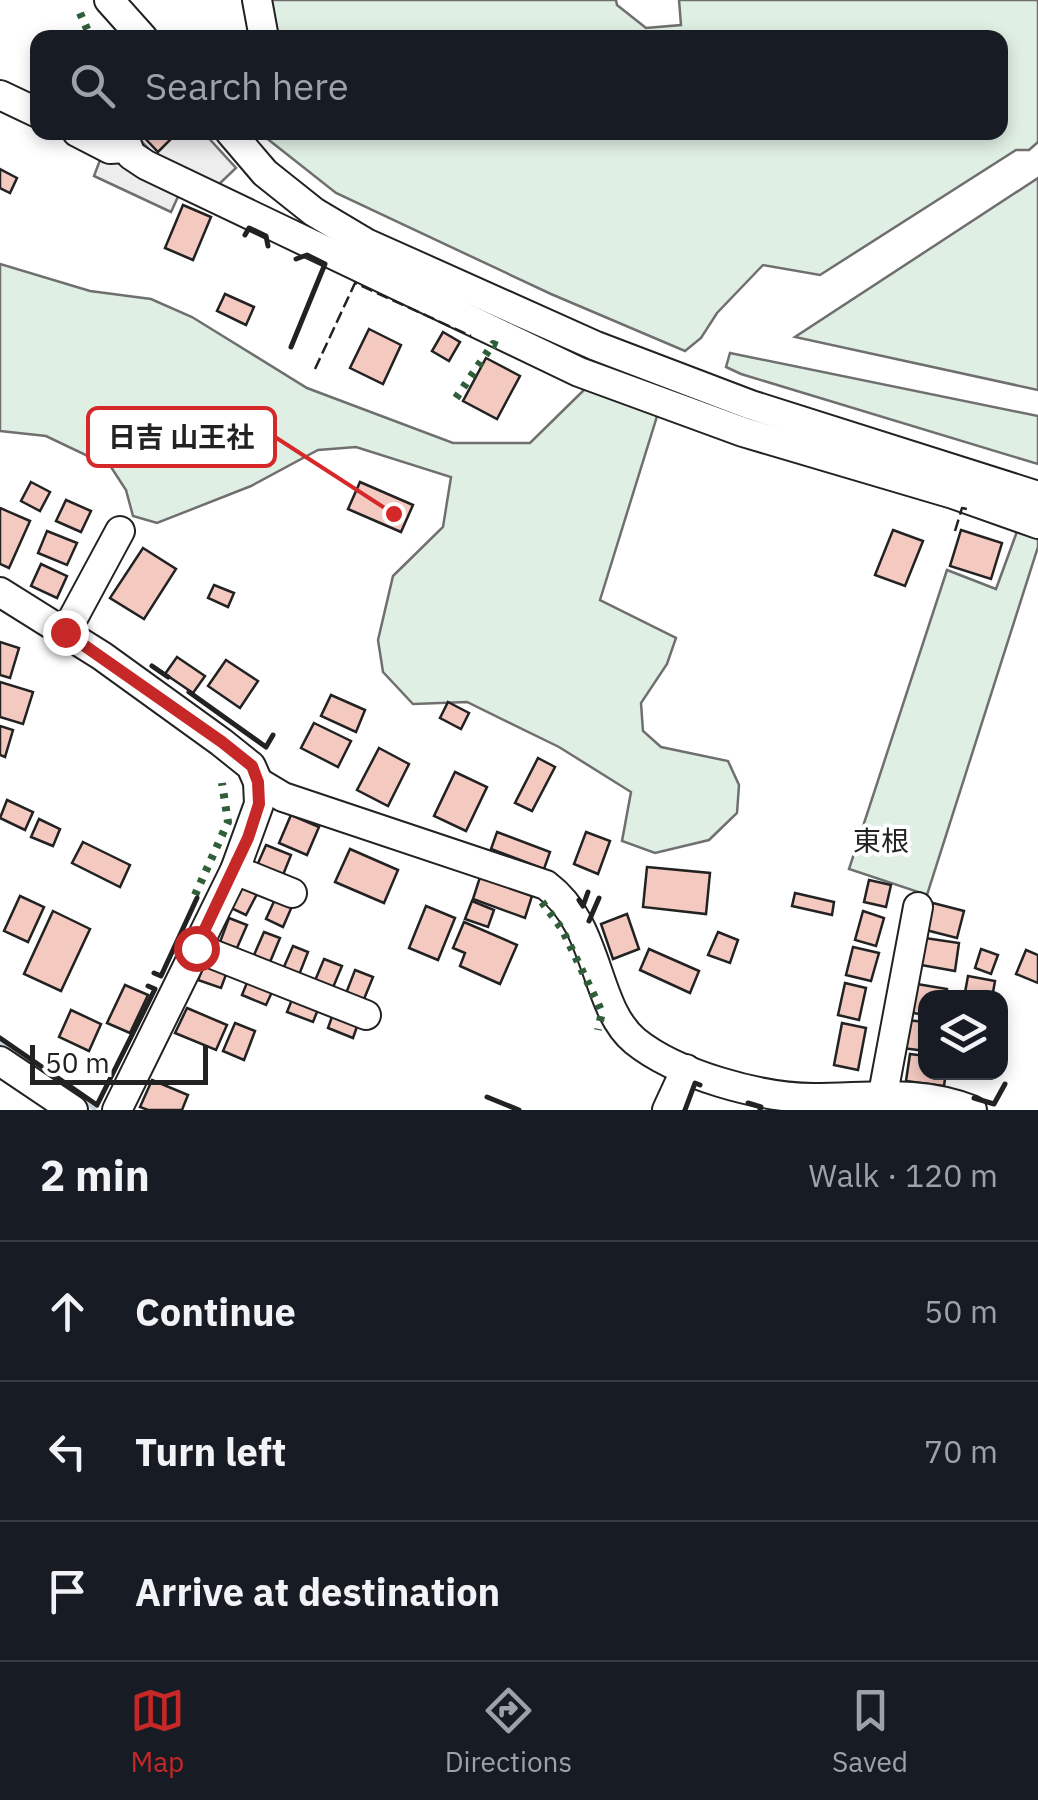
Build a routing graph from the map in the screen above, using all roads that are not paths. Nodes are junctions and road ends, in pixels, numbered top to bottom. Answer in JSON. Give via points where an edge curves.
{"nodes":[{"id":1,"x":109,"y":0,"type":"edge"},
{"id":2,"x":258,"y":0,"type":"edge"},
{"id":3,"x":129,"y":30,"type":"edge"},
{"id":4,"x":263,"y":30,"type":"edge"},
{"id":5,"x":0,"y":95,"type":"edge"},
{"id":6,"x":30,"y":109,"type":"edge"},
{"id":7,"x":92,"y":140,"type":"edge"},
{"id":8,"x":124,"y":140,"type":"edge"},
{"id":9,"x":237,"y":140,"type":"edge"},
{"id":10,"x":493,"y":314,"type":"junction"},
{"id":11,"x":1038,"y":496,"type":"edge"},
{"id":12,"x":1038,"y":524,"type":"edge"},
{"id":13,"x":120,"y":531,"type":"dead end"},
{"id":14,"x":0,"y":592,"type":"edge"},
{"id":15,"x":65,"y":632,"type":"junction"},
{"id":16,"x":258,"y":782,"type":"junction"},
{"id":17,"x":235,"y":870,"type":"junction"},
{"id":18,"x":292,"y":893,"type":"dead end"},
{"id":19,"x":918,"y":907,"type":"dead end"},
{"id":20,"x":196,"y":948,"type":"junction"},
{"id":21,"x":366,"y":1015,"type":"dead end"},
{"id":22,"x":0,"y":1061,"type":"edge"},
{"id":23,"x":686,"y":1069,"type":"junction"},
{"id":24,"x":883,"y":1094,"type":"junction"},
{"id":25,"x":72,"y":1110,"type":"edge"},
{"id":26,"x":116,"y":1110,"type":"edge"},
{"id":27,"x":667,"y":1110,"type":"edge"},
{"id":28,"x":972,"y":1110,"type":"edge"}],
"edges":[{"from":1,"to":3,"type":"street"},
{"from":2,"to":4,"type":"street"},
{"from":5,"to":6,"type":"street"},
{"from":7,"to":8,"type":"street","via":[[110,149]]},
{"from":8,"to":10,"type":"street","via":[[146,166]]},
{"from":9,"to":10,"type":"street","via":[[314,212]]},
{"from":10,"to":11,"type":"street"},
{"from":10,"to":12,"type":"street","via":[[579,372]]},
{"from":13,"to":15,"type":"street"},
{"from":14,"to":15,"type":"street"},
{"from":15,"to":16,"type":"street","via":[[222,742],[252,766]]},
{"from":16,"to":17,"type":"street","via":[[259,804]]},
{"from":16,"to":23,"type":"street","via":[[283,797],[546,885],[578,920],[631,1038]]},
{"from":17,"to":18,"type":"street"},
{"from":17,"to":20,"type":"street"},
{"from":19,"to":24,"type":"street"},
{"from":20,"to":21,"type":"street"},
{"from":20,"to":26,"type":"street"},
{"from":22,"to":25,"type":"street"},
{"from":23,"to":24,"type":"street","via":[[780,1094]]},
{"from":23,"to":27,"type":"street"},
{"from":24,"to":28,"type":"street"}]}
